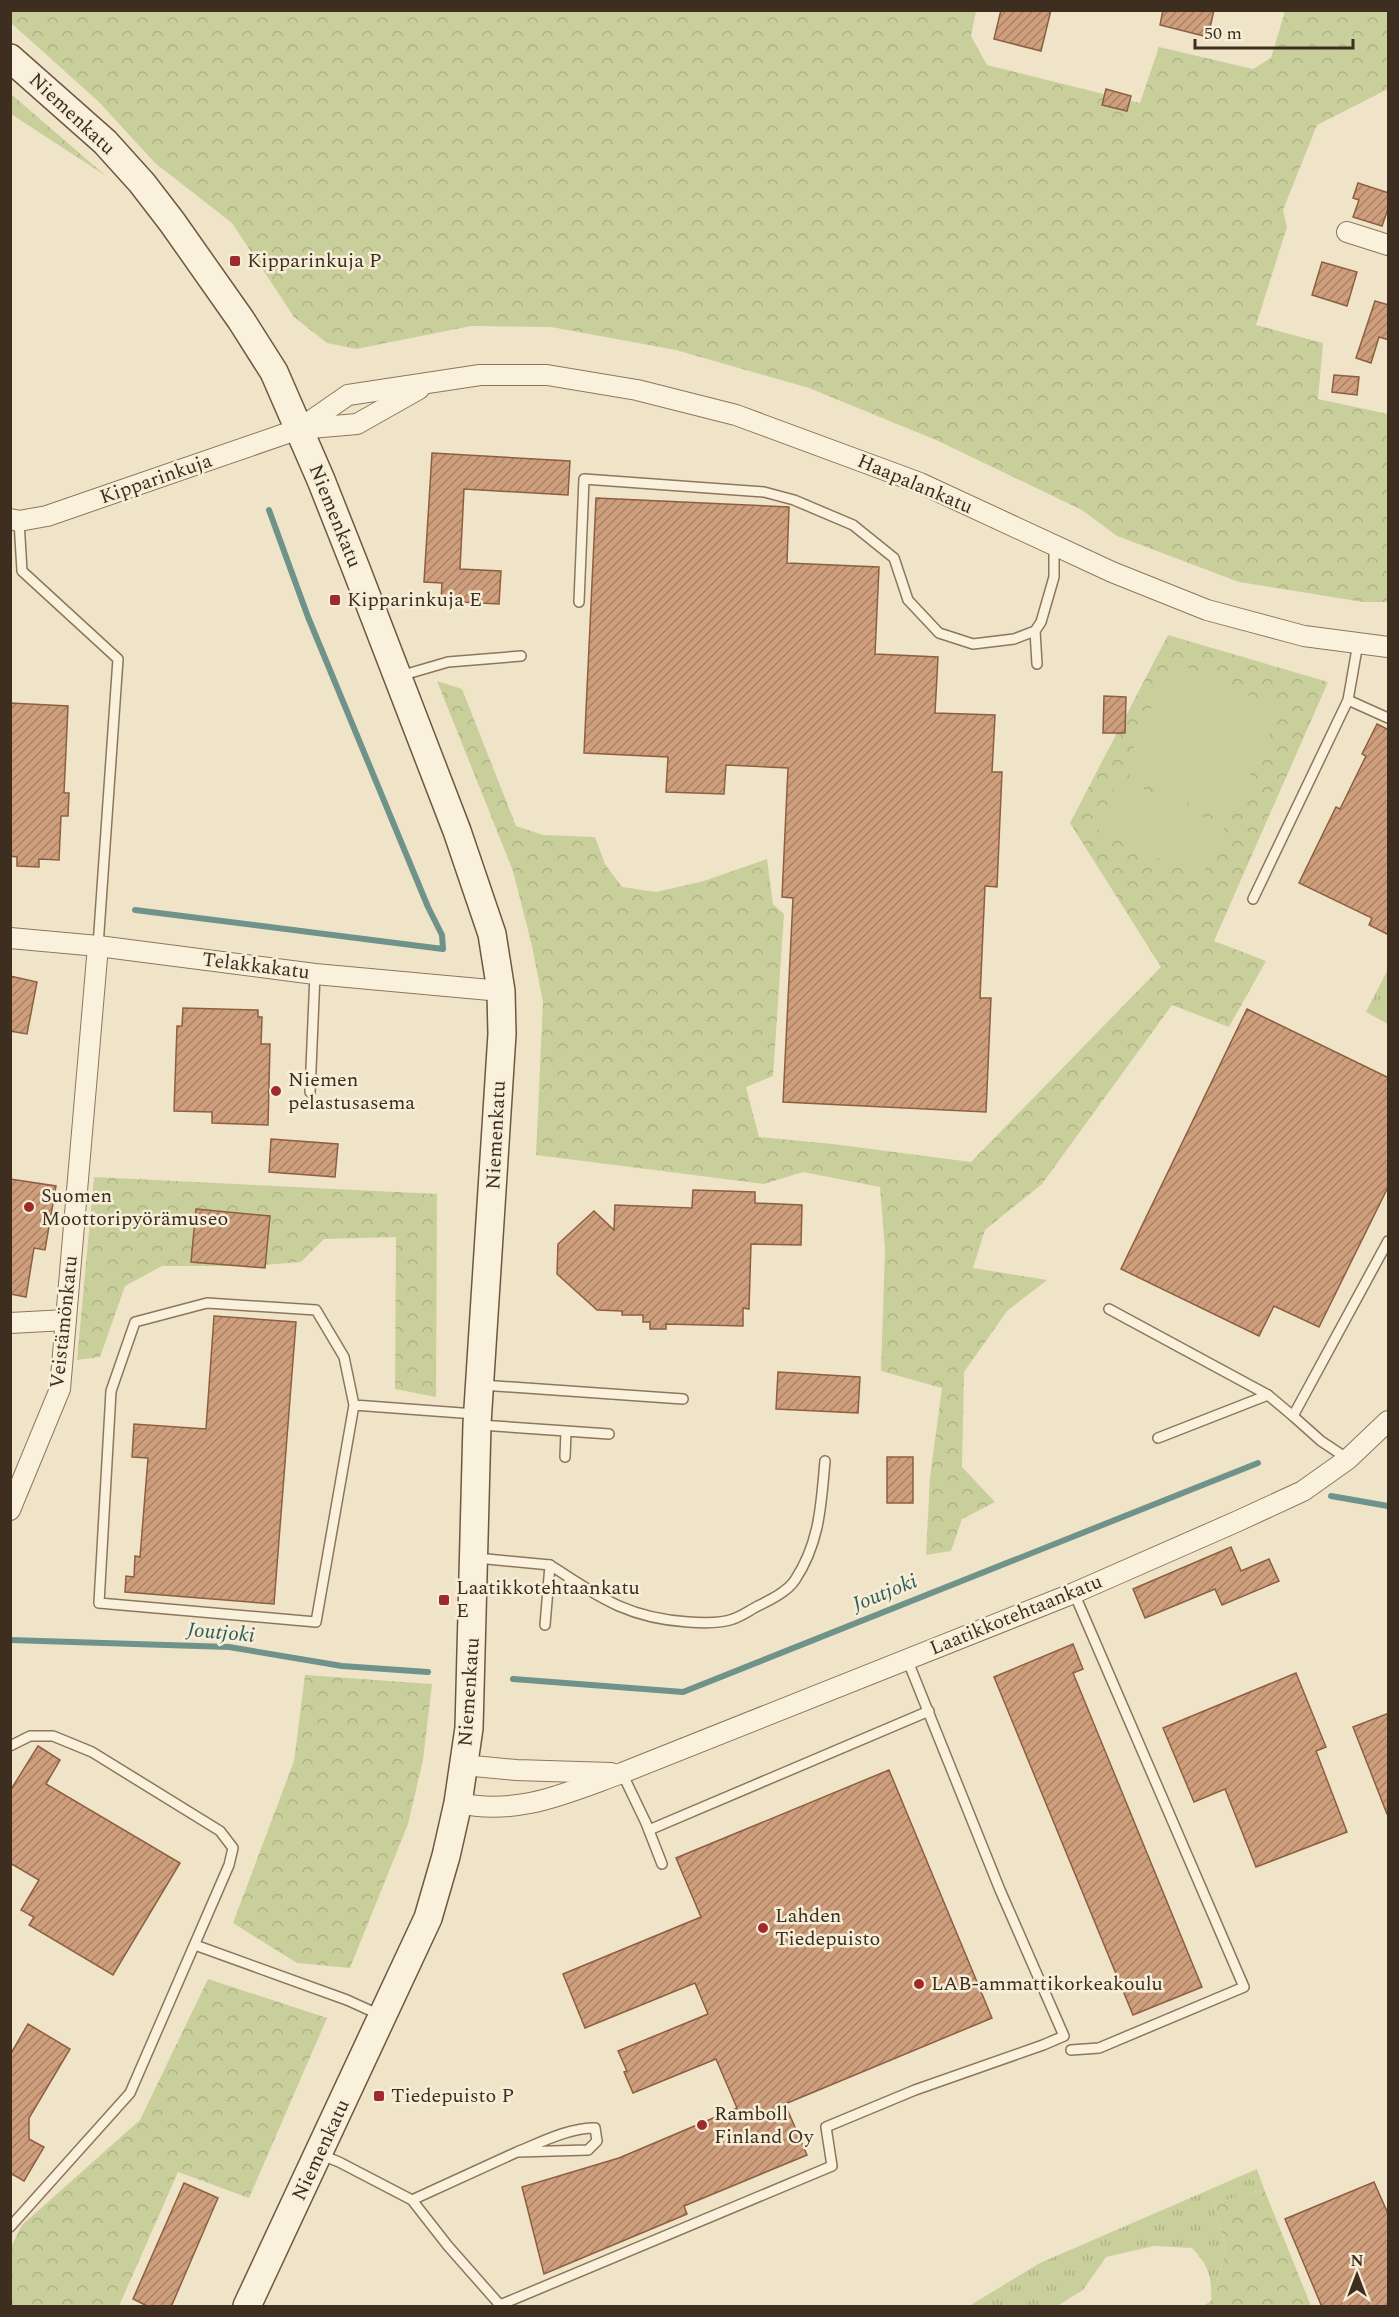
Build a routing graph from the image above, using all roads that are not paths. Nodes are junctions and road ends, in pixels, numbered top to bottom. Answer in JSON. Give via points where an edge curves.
{"nodes":[{"id":1,"x":10,"y":58,"type":"edge"},
{"id":2,"x":1347,"y":232,"type":"dead end"},
{"id":3,"x":1389,"y":245,"type":"edge"},
{"id":4,"x":429,"y":383,"type":"junction"},
{"id":5,"x":299,"y":429,"type":"junction"},
{"id":6,"x":14,"y":520,"type":"edge"},
{"id":7,"x":1054,"y":545,"type":"junction"},
{"id":8,"x":579,"y":602,"type":"dead end"},
{"id":9,"x":1035,"y":631,"type":"junction"},
{"id":10,"x":1358,"y":643,"type":"junction"},
{"id":11,"x":1389,"y":647,"type":"edge"},
{"id":12,"x":521,"y":656,"type":"dead end"},
{"id":13,"x":1037,"y":664,"type":"dead end"},
{"id":14,"x":398,"y":676,"type":"junction"},
{"id":15,"x":1348,"y":700,"type":"junction"},
{"id":16,"x":1389,"y":718,"type":"edge"},
{"id":17,"x":1253,"y":899,"type":"dead end"},
{"id":18,"x":10,"y":938,"type":"edge"},
{"id":19,"x":98,"y":946,"type":"junction"},
{"id":20,"x":315,"y":974,"type":"junction"},
{"id":21,"x":501,"y":991,"type":"junction"},
{"id":22,"x":310,"y":1092,"type":"dead end"},
{"id":23,"x":1389,"y":1241,"type":"edge"},
{"id":24,"x":1109,"y":1309,"type":"dead end"},
{"id":25,"x":66,"y":1320,"type":"junction"},
{"id":26,"x":10,"y":1323,"type":"edge"},
{"id":27,"x":480,"y":1385,"type":"junction"},
{"id":28,"x":1268,"y":1395,"type":"junction"},
{"id":29,"x":682,"y":1399,"type":"dead end"},
{"id":30,"x":354,"y":1405,"type":"junction"},
{"id":31,"x":1293,"y":1416,"type":"junction"},
{"id":32,"x":477,"y":1419,"type":"junction"},
{"id":33,"x":1389,"y":1421,"type":"edge"},
{"id":34,"x":566,"y":1432,"type":"junction"},
{"id":35,"x":609,"y":1434,"type":"dead end"},
{"id":36,"x":1158,"y":1438,"type":"dead end"},
{"id":37,"x":565,"y":1457,"type":"dead end"},
{"id":38,"x":1348,"y":1459,"type":"junction"},
{"id":39,"x":825,"y":1461,"type":"dead end"},
{"id":40,"x":10,"y":1510,"type":"edge"},
{"id":41,"x":475,"y":1558,"type":"junction"},
{"id":42,"x":550,"y":1566,"type":"junction"},
{"id":43,"x":1074,"y":1593,"type":"junction"},
{"id":44,"x":545,"y":1625,"type":"dead end"},
{"id":45,"x":907,"y":1659,"type":"junction"},
{"id":46,"x":929,"y":1711,"type":"junction"},
{"id":47,"x":10,"y":1746,"type":"edge"},
{"id":48,"x":464,"y":1765,"type":"junction"},
{"id":49,"x":622,"y":1773,"type":"junction"},
{"id":50,"x":458,"y":1803,"type":"junction"},
{"id":51,"x":649,"y":1830,"type":"junction"},
{"id":52,"x":662,"y":1864,"type":"dead end"},
{"id":53,"x":195,"y":1945,"type":"junction"},
{"id":54,"x":382,"y":2016,"type":"junction"},
{"id":55,"x":1071,"y":2050,"type":"dead end"},
{"id":56,"x":517,"y":2152,"type":"junction"},
{"id":57,"x":319,"y":2154,"type":"junction"},
{"id":58,"x":412,"y":2200,"type":"junction"},
{"id":59,"x":10,"y":2227,"type":"edge"},
{"id":60,"x":247,"y":2307,"type":"edge"}],
"edges":[{"from":1,"to":5,"type":"street","name":"Niemenkatu","via":[[105,142],[172,222],[274,372]]},
{"from":2,"to":3,"type":"street"},
{"from":4,"to":5,"type":"street","name":"Haapalankatu","via":[[357,424]]},
{"from":4,"to":5,"type":"street","name":"Haapalankatu","via":[[348,394]]},
{"from":4,"to":7,"type":"street","name":"Haapalankatu","via":[[480,375],[547,375],[637,390],[736,415],[920,483]]},
{"from":5,"to":6,"type":"street","name":"Kipparinkuja","via":[[47,516]]},
{"from":5,"to":14,"type":"street","name":"Niemenkatu"},
{"from":6,"to":19,"type":"lane","via":[[22,571],[118,659]]},
{"from":7,"to":9,"type":"lane","via":[[1054,577]]},
{"from":7,"to":10,"type":"street","name":"Haapalankatu","via":[[1207,610],[1304,636]]},
{"from":8,"to":9,"type":"lane","via":[[584,479],[764,492],[794,500],[853,525],[894,558],[908,600],[939,633],[973,644],[1014,639]]},
{"from":9,"to":13,"type":"lane"},
{"from":10,"to":11,"type":"street","name":"Haapalankatu"},
{"from":10,"to":15,"type":"lane"},
{"from":12,"to":14,"type":"lane","via":[[448,662]]},
{"from":14,"to":21,"type":"street","name":"Niemenkatu","via":[[492,934]]},
{"from":15,"to":16,"type":"lane"},
{"from":15,"to":17,"type":"lane"},
{"from":18,"to":19,"type":"street","name":"Telakkakatu"},
{"from":19,"to":20,"type":"street","name":"Telakkakatu"},
{"from":19,"to":25,"type":"street","name":"Veistämönkatu"},
{"from":20,"to":21,"type":"street","name":"Telakkakatu"},
{"from":20,"to":22,"type":"lane"},
{"from":21,"to":27,"type":"street","name":"Niemenkatu"},
{"from":23,"to":31,"type":"lane"},
{"from":24,"to":28,"type":"lane"},
{"from":25,"to":26,"type":"street"},
{"from":25,"to":40,"type":"street","name":"Veistämönkatu","via":[[60,1389]]},
{"from":27,"to":29,"type":"lane"},
{"from":27,"to":32,"type":"street","name":"Niemenkatu"},
{"from":28,"to":31,"type":"lane"},
{"from":28,"to":36,"type":"lane"},
{"from":30,"to":30,"type":"lane","via":[[344,1357],[316,1310],[207,1304],[135,1322],[111,1391],[99,1603],[316,1622]]},
{"from":30,"to":32,"type":"lane"},
{"from":31,"to":38,"type":"lane"},
{"from":32,"to":34,"type":"lane"},
{"from":32,"to":41,"type":"street","name":"Niemenkatu"},
{"from":33,"to":38,"type":"street","name":"Laatikkotehtaankatu"},
{"from":34,"to":35,"type":"lane"},
{"from":34,"to":37,"type":"lane"},
{"from":38,"to":43,"type":"street","name":"Laatikkotehtaankatu","via":[[1304,1491]]},
{"from":39,"to":42,"type":"lane","via":[[819,1524],[794,1583],[732,1619],[700,1623],[659,1620],[627,1611]]},
{"from":41,"to":42,"type":"lane"},
{"from":41,"to":48,"type":"street","name":"Niemenkatu","via":[[470,1717]]},
{"from":42,"to":44,"type":"lane"},
{"from":43,"to":45,"type":"street","name":"Laatikkotehtaankatu"},
{"from":43,"to":55,"type":"lane","via":[[1244,1986],[1099,2048]]},
{"from":45,"to":46,"type":"lane"},
{"from":45,"to":49,"type":"street","name":"Laatikkotehtaankatu"},
{"from":46,"to":51,"type":"lane"},
{"from":46,"to":58,"type":"lane","via":[[1000,1890],[1064,2036],[826,2127],[832,2166],[500,2305]]},
{"from":47,"to":53,"type":"lane","via":[[30,1736],[53,1736],[92,1752],[220,1831],[233,1848]]},
{"from":48,"to":49,"type":"street","name":"Laatikkotehtaankatu"},
{"from":48,"to":50,"type":"street","name":"Niemenkatu"},
{"from":49,"to":50,"type":"street","name":"Laatikkotehtaankatu","via":[[555,1797],[512,1807],[482,1808]]},
{"from":49,"to":51,"type":"lane"},
{"from":50,"to":54,"type":"street","name":"Niemenkatu","via":[[428,1917]]},
{"from":51,"to":52,"type":"lane"},
{"from":53,"to":54,"type":"lane"},
{"from":53,"to":59,"type":"lane","via":[[130,2093]]},
{"from":54,"to":57,"type":"street","name":"Niemenkatu"},
{"from":56,"to":56,"type":"lane","via":[[588,2150],[597,2141],[595,2128],[564,2134]]},
{"from":56,"to":58,"type":"lane"},
{"from":57,"to":58,"type":"lane"},
{"from":57,"to":60,"type":"street","name":"Niemenkatu"}]}
